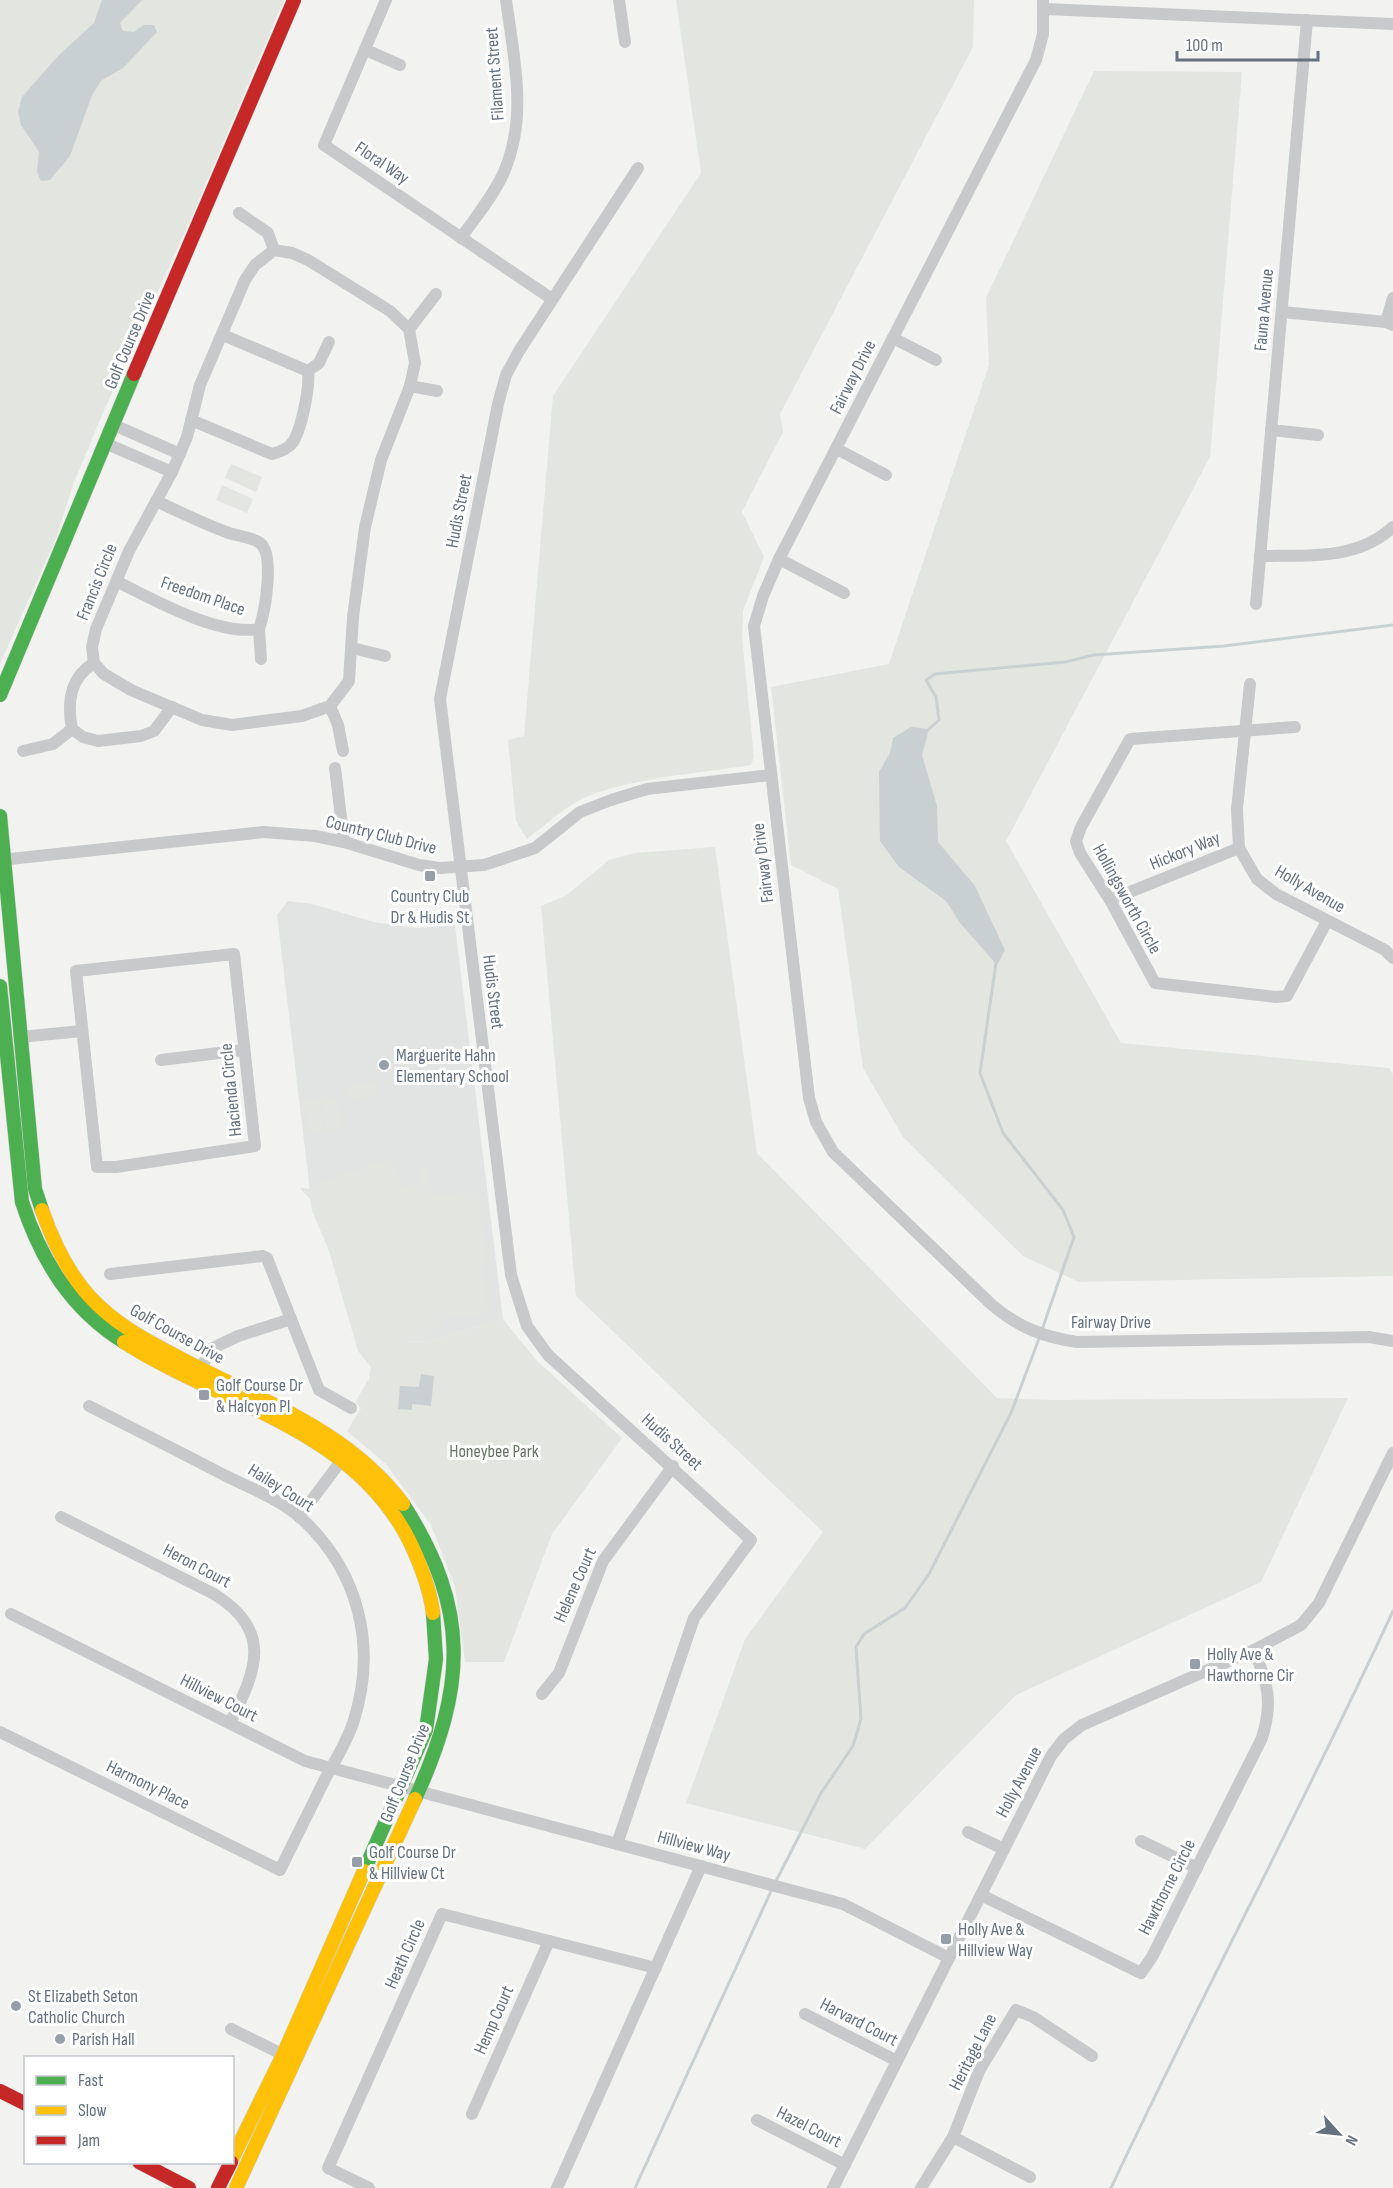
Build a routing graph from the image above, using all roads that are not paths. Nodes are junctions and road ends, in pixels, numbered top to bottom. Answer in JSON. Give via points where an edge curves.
{"nodes":[{"id":1,"x":294,"y":0,"type":"edge"},
{"id":2,"x":386,"y":0,"type":"edge"},
{"id":3,"x":506,"y":0,"type":"edge"},
{"id":4,"x":619,"y":0,"type":"edge"},
{"id":5,"x":1044,"y":4,"type":"edge"},
{"id":6,"x":1307,"y":20,"type":"junction"},
{"id":7,"x":1393,"y":24,"type":"edge"},
{"id":8,"x":625,"y":42,"type":"dead end"},
{"id":9,"x":366,"y":50,"type":"junction"},
{"id":10,"x":400,"y":65,"type":"dead end"},
{"id":11,"x":638,"y":168,"type":"dead end"},
{"id":12,"x":239,"y":213,"type":"dead end"},
{"id":13,"x":461,"y":238,"type":"junction"},
{"id":14,"x":274,"y":250,"type":"junction"},
{"id":15,"x":436,"y":294,"type":"dead end"},
{"id":16,"x":1393,"y":298,"type":"edge"},
{"id":17,"x":552,"y":299,"type":"junction"},
{"id":18,"x":1282,"y":312,"type":"junction"},
{"id":19,"x":1390,"y":323,"type":"edge"},
{"id":20,"x":409,"y":329,"type":"junction"},
{"id":21,"x":223,"y":335,"type":"junction"},
{"id":22,"x":893,"y":338,"type":"junction"},
{"id":23,"x":329,"y":342,"type":"dead end"},
{"id":24,"x":936,"y":360,"type":"dead end"},
{"id":25,"x":308,"y":371,"type":"junction"},
{"id":26,"x":410,"y":386,"type":"junction"},
{"id":27,"x":437,"y":391,"type":"dead end"},
{"id":28,"x":191,"y":420,"type":"junction"},
{"id":29,"x":114,"y":425,"type":"junction"},
{"id":30,"x":1271,"y":430,"type":"junction"},
{"id":31,"x":1318,"y":435,"type":"dead end"},
{"id":32,"x":107,"y":444,"type":"junction"},
{"id":33,"x":837,"y":449,"type":"junction"},
{"id":34,"x":180,"y":454,"type":"junction"},
{"id":35,"x":172,"y":472,"type":"junction"},
{"id":36,"x":886,"y":475,"type":"dead end"},
{"id":37,"x":156,"y":501,"type":"junction"},
{"id":38,"x":1393,"y":526,"type":"edge"},
{"id":39,"x":1260,"y":556,"type":"junction"},
{"id":40,"x":779,"y":559,"type":"junction"},
{"id":41,"x":118,"y":582,"type":"junction"},
{"id":42,"x":844,"y":593,"type":"dead end"},
{"id":43,"x":1256,"y":604,"type":"dead end"},
{"id":44,"x":259,"y":629,"type":"junction"},
{"id":45,"x":352,"y":648,"type":"junction"},
{"id":46,"x":385,"y":656,"type":"dead end"},
{"id":47,"x":261,"y":658,"type":"dead end"},
{"id":48,"x":94,"y":663,"type":"junction"},
{"id":49,"x":1250,"y":684,"type":"dead end"},
{"id":50,"x":0,"y":695,"type":"edge"},
{"id":51,"x":330,"y":706,"type":"junction"},
{"id":52,"x":172,"y":707,"type":"junction"},
{"id":53,"x":1295,"y":727,"type":"dead end"},
{"id":54,"x":72,"y":729,"type":"junction"},
{"id":55,"x":1244,"y":730,"type":"junction"},
{"id":56,"x":23,"y":751,"type":"dead end"},
{"id":57,"x":344,"y":752,"type":"dead end"},
{"id":58,"x":335,"y":768,"type":"dead end"},
{"id":59,"x":771,"y":776,"type":"junction"},
{"id":60,"x":0,"y":816,"type":"edge"},
{"id":61,"x":344,"y":842,"type":"junction"},
{"id":62,"x":1239,"y":848,"type":"junction"},
{"id":63,"x":1,"y":860,"type":"edge"},
{"id":64,"x":459,"y":867,"type":"junction"},
{"id":65,"x":1110,"y":900,"type":"junction"},
{"id":66,"x":1327,"y":921,"type":"junction"},
{"id":67,"x":1393,"y":958,"type":"edge"},
{"id":68,"x":0,"y":986,"type":"edge"},
{"id":69,"x":82,"y":1031,"type":"junction"},
{"id":70,"x":20,"y":1037,"type":"junction"},
{"id":71,"x":244,"y":1050,"type":"junction"},
{"id":72,"x":161,"y":1060,"type":"dead end"},
{"id":73,"x":110,"y":1274,"type":"dead end"},
{"id":74,"x":291,"y":1319,"type":"junction"},
{"id":75,"x":1393,"y":1341,"type":"edge"},
{"id":76,"x":198,"y":1374,"type":"junction"},
{"id":77,"x":89,"y":1406,"type":"dead end"},
{"id":78,"x":351,"y":1408,"type":"dead end"},
{"id":79,"x":1393,"y":1453,"type":"edge"},
{"id":80,"x":346,"y":1454,"type":"junction"},
{"id":81,"x":673,"y":1466,"type":"junction"},
{"id":82,"x":61,"y":1516,"type":"dead end"},
{"id":83,"x":299,"y":1516,"type":"junction"},
{"id":84,"x":11,"y":1614,"type":"dead end"},
{"id":85,"x":1254,"y":1650,"type":"junction"},
{"id":86,"x":542,"y":1694,"type":"dead end"},
{"id":87,"x":230,"y":1723,"type":"junction"},
{"id":88,"x":0,"y":1732,"type":"edge"},
{"id":89,"x":331,"y":1769,"type":"junction"},
{"id":90,"x":403,"y":1787,"type":"junction"},
{"id":91,"x":420,"y":1791,"type":"junction"},
{"id":92,"x":968,"y":1832,"type":"dead end"},
{"id":93,"x":1141,"y":1841,"type":"dead end"},
{"id":94,"x":617,"y":1844,"type":"junction"},
{"id":95,"x":1004,"y":1850,"type":"junction"},
{"id":96,"x":701,"y":1866,"type":"junction"},
{"id":97,"x":1197,"y":1868,"type":"junction"},
{"id":98,"x":280,"y":1870,"type":"joint"},
{"id":99,"x":981,"y":1894,"type":"junction"},
{"id":100,"x":549,"y":1941,"type":"junction"},
{"id":101,"x":949,"y":1958,"type":"junction"},
{"id":102,"x":656,"y":1968,"type":"junction"},
{"id":103,"x":805,"y":2014,"type":"dead end"},
{"id":104,"x":231,"y":2029,"type":"dead end"},
{"id":105,"x":283,"y":2055,"type":"junction"},
{"id":106,"x":1092,"y":2056,"type":"dead end"},
{"id":107,"x":297,"y":2061,"type":"junction"},
{"id":108,"x":897,"y":2061,"type":"junction"},
{"id":109,"x":0,"y":2091,"type":"edge"},
{"id":110,"x":24,"y":2103,"type":"edge"},
{"id":111,"x":472,"y":2114,"type":"dead end"},
{"id":112,"x":757,"y":2120,"type":"dead end"},
{"id":113,"x":953,"y":2137,"type":"junction"},
{"id":114,"x":234,"y":2157,"type":"edge"},
{"id":115,"x":141,"y":2164,"type":"edge"},
{"id":116,"x":231,"y":2164,"type":"edge"},
{"id":117,"x":845,"y":2165,"type":"junction"},
{"id":118,"x":1030,"y":2177,"type":"dead end"},
{"id":119,"x":189,"y":2188,"type":"edge"},
{"id":120,"x":219,"y":2188,"type":"edge"},
{"id":121,"x":236,"y":2188,"type":"edge"},
{"id":122,"x":369,"y":2188,"type":"edge"},
{"id":123,"x":557,"y":2188,"type":"edge"},
{"id":124,"x":833,"y":2188,"type":"edge"},
{"id":125,"x":921,"y":2188,"type":"edge"}],
"edges":[{"from":1,"to":29,"type":"street","name":"Golf Course Drive"},
{"from":2,"to":9,"type":"street","name":"Floral Way"},
{"from":3,"to":13,"type":"street","name":"Filament Street","via":[[518,120],[503,174]]},
{"from":4,"to":8,"type":"street"},
{"from":5,"to":6,"type":"street"},
{"from":5,"to":22,"type":"street","name":"Fairway Drive","via":[[1043,34],[1036,60]]},
{"from":6,"to":7,"type":"street"},
{"from":6,"to":18,"type":"street","name":"Fauna Avenue"},
{"from":9,"to":10,"type":"street"},
{"from":9,"to":13,"type":"street","name":"Floral Way","via":[[324,145]]},
{"from":11,"to":17,"type":"street","name":"Hudis Street"},
{"from":12,"to":14,"type":"street","via":[[268,234]]},
{"from":13,"to":17,"type":"street","name":"Floral Way"},
{"from":14,"to":20,"type":"street","via":[[308,260],[390,311]]},
{"from":14,"to":21,"type":"street","name":"Francis Circle","via":[[255,265],[245,280]]},
{"from":15,"to":20,"type":"street"},
{"from":16,"to":19,"type":"street"},
{"from":17,"to":64,"type":"street","name":"Hudis Street","via":[[506,375],[440,699]]},
{"from":18,"to":19,"type":"street"},
{"from":18,"to":30,"type":"street","name":"Fauna Avenue"},
{"from":20,"to":26,"type":"street","via":[[415,363]]},
{"from":21,"to":25,"type":"street"},
{"from":21,"to":28,"type":"street","name":"Francis Circle","via":[[200,386]]},
{"from":22,"to":24,"type":"street"},
{"from":22,"to":33,"type":"street","name":"Fairway Drive"},
{"from":23,"to":25,"type":"street","via":[[319,363]]},
{"from":25,"to":28,"type":"street","via":[[310,387],[293,441],[281,452],[272,454]]},
{"from":26,"to":27,"type":"street"},
{"from":26,"to":45,"type":"street","via":[[381,460],[365,527],[358,563]]},
{"from":28,"to":34,"type":"street","name":"Francis Circle"},
{"from":29,"to":32,"type":"street","name":"Golf Course Drive"},
{"from":29,"to":34,"type":"street"},
{"from":30,"to":31,"type":"street"},
{"from":30,"to":39,"type":"street","name":"Fauna Avenue"},
{"from":32,"to":35,"type":"street"},
{"from":32,"to":50,"type":"street","name":"Golf Course Drive"},
{"from":33,"to":36,"type":"street"},
{"from":33,"to":40,"type":"street","name":"Fairway Drive"},
{"from":34,"to":35,"type":"street","name":"Francis Circle"},
{"from":35,"to":37,"type":"street","name":"Francis Circle"},
{"from":37,"to":41,"type":"street","name":"Francis Circle","via":[[129,551]]},
{"from":37,"to":44,"type":"street","name":"Freedom Place","via":[[260,543],[267,553],[268,566],[264,616]]},
{"from":38,"to":39,"type":"street","via":[[1380,538],[1346,553]]},
{"from":39,"to":43,"type":"street","name":"Fauna Avenue"},
{"from":40,"to":42,"type":"street"},
{"from":40,"to":59,"type":"street","name":"Fairway Drive","via":[[754,626]]},
{"from":41,"to":44,"type":"street","name":"Freedom Place","via":[[224,627]]},
{"from":41,"to":48,"type":"street","name":"Francis Circle","via":[[96,629]]},
{"from":44,"to":47,"type":"street"},
{"from":45,"to":46,"type":"street"},
{"from":45,"to":51,"type":"street","via":[[349,681]]},
{"from":48,"to":52,"type":"street","via":[[131,690]]},
{"from":48,"to":54,"type":"street","via":[[77,676],[69,702]]},
{"from":49,"to":55,"type":"street","name":"Holly Avenue"},
{"from":51,"to":52,"type":"street","via":[[302,716],[232,725],[202,720]]},
{"from":51,"to":57,"type":"street"},
{"from":52,"to":54,"type":"street","via":[[154,731],[141,736],[98,741]]},
{"from":53,"to":55,"type":"street"},
{"from":54,"to":56,"type":"street","via":[[53,744]]},
{"from":55,"to":62,"type":"street","name":"Holly Avenue","via":[[1237,809]]},
{"from":55,"to":65,"type":"street","name":"Hollingsworth Circle","via":[[1130,739],[1076,841]]},
{"from":58,"to":61,"type":"street"},
{"from":59,"to":64,"type":"street","name":"Country Club Drive","via":[[647,789],[580,812],[535,848],[484,866]]},
{"from":59,"to":75,"type":"street","name":"Fairway Drive","via":[[809,1098],[816,1122],[833,1152],[992,1305],[1031,1332],[1077,1342],[1369,1337]]},
{"from":60,"to":63,"type":"street","name":"Golf Course Drive"},
{"from":61,"to":63,"type":"street","name":"Country Club Drive","via":[[264,832]]},
{"from":61,"to":64,"type":"street","name":"Country Club Drive","via":[[418,865]]},
{"from":62,"to":65,"type":"street","name":"Hickory Way"},
{"from":62,"to":66,"type":"street","name":"Holly Avenue","via":[[1257,879],[1269,889]]},
{"from":63,"to":70,"type":"street","name":"Golf Course Drive"},
{"from":64,"to":81,"type":"street","name":"Hudis Street","via":[[511,1275],[524,1317],[548,1355]]},
{"from":65,"to":66,"type":"street","name":"Hollingsworth Circle","via":[[1155,983],[1276,997],[1287,996],[1294,986]]},
{"from":66,"to":67,"type":"street","name":"Holly Avenue"},
{"from":68,"to":76,"type":"street","name":"Golf Course Drive","via":[[18,1179],[30,1229],[50,1268],[88,1316],[131,1348]]},
{"from":69,"to":70,"type":"street"},
{"from":69,"to":71,"type":"street","name":"Hacienda Circle","via":[[76,971],[234,954]]},
{"from":69,"to":71,"type":"street","name":"Hacienda Circle","via":[[97,1167],[255,1146]]},
{"from":70,"to":76,"type":"street","name":"Golf Course Drive","via":[[35,1189],[50,1238],[82,1290],[101,1310]]},
{"from":71,"to":72,"type":"street"},
{"from":73,"to":74,"type":"street","via":[[263,1256]]},
{"from":74,"to":76,"type":"street","via":[[211,1349]]},
{"from":74,"to":78,"type":"street","via":[[319,1390]]},
{"from":76,"to":80,"type":"street","name":"Golf Course Drive","via":[[318,1427]]},
{"from":77,"to":83,"type":"street","name":"Hailey Court"},
{"from":79,"to":85,"type":"street","name":"Holly Avenue","via":[[1319,1603],[1300,1625]]},
{"from":80,"to":83,"type":"street"},
{"from":80,"to":90,"type":"street","name":"Golf Course Drive","via":[[397,1519],[418,1560],[432,1607],[436,1679],[426,1730]]},
{"from":80,"to":91,"type":"street","name":"Golf Course Drive","via":[[401,1501],[429,1543],[446,1590],[454,1678],[436,1753]]},
{"from":81,"to":86,"type":"street","name":"Helene Court","via":[[603,1562],[559,1673]]},
{"from":81,"to":94,"type":"street","name":"Hudis Street","via":[[751,1540],[694,1618]]},
{"from":82,"to":87,"type":"street","name":"Heron Court","via":[[214,1594],[241,1615],[256,1650],[249,1685]]},
{"from":83,"to":89,"type":"street","name":"Hailey Court","via":[[340,1565],[356,1598],[366,1652],[363,1688],[354,1723]]},
{"from":84,"to":87,"type":"street","name":"Hillview Court"},
{"from":85,"to":95,"type":"street","name":"Holly Avenue","via":[[1082,1725],[1064,1738]]},
{"from":85,"to":97,"type":"street","name":"Hawthorne Circle","via":[[1269,1692],[1269,1714],[1262,1738]]},
{"from":87,"to":89,"type":"street","name":"Hillview Court","via":[[297,1757]]},
{"from":88,"to":98,"type":"street","name":"Harmony Place"},
{"from":89,"to":90,"type":"street","name":"Hillview Court"},
{"from":89,"to":98,"type":"street","name":"Hailey Court"},
{"from":90,"to":91,"type":"street","name":"Hillview Court"},
{"from":90,"to":105,"type":"street","name":"Golf Course Drive"},
{"from":91,"to":94,"type":"street","name":"Hillview Way"},
{"from":91,"to":107,"type":"street","name":"Golf Course Drive"},
{"from":92,"to":95,"type":"street"},
{"from":93,"to":97,"type":"street"},
{"from":94,"to":96,"type":"street","name":"Hillview Way"},
{"from":95,"to":99,"type":"street","name":"Holly Avenue"},
{"from":96,"to":101,"type":"street","name":"Hillview Way","via":[[843,1904]]},
{"from":96,"to":102,"type":"street"},
{"from":97,"to":99,"type":"street","name":"Hawthorne Circle","via":[[1141,1973]]},
{"from":99,"to":101,"type":"street","name":"Holly Avenue"},
{"from":100,"to":102,"type":"street","name":"Heath Circle"},
{"from":100,"to":111,"type":"street","name":"Hemp Court"},
{"from":100,"to":122,"type":"street","name":"Heath Circle","via":[[442,1914],[328,2168]]},
{"from":101,"to":108,"type":"street","name":"Holly Avenue"},
{"from":102,"to":123,"type":"street"},
{"from":103,"to":108,"type":"street","name":"Harvard Court"},
{"from":104,"to":105,"type":"street"},
{"from":105,"to":107,"type":"street"},
{"from":105,"to":114,"type":"street","name":"Golf Course Drive"},
{"from":106,"to":113,"type":"street","name":"Heritage Lane","via":[[1016,2010],[979,2071]]},
{"from":107,"to":121,"type":"street","name":"Golf Course Drive"},
{"from":108,"to":117,"type":"street","name":"Holly Avenue"},
{"from":109,"to":110,"type":"street"},
{"from":112,"to":117,"type":"street","name":"Hazel Court"},
{"from":113,"to":118,"type":"street"},
{"from":113,"to":125,"type":"street","name":"Heritage Lane"},
{"from":115,"to":119,"type":"street"},
{"from":116,"to":120,"type":"street","name":"Golf Course Drive"},
{"from":117,"to":124,"type":"street","name":"Holly Avenue"}]}
